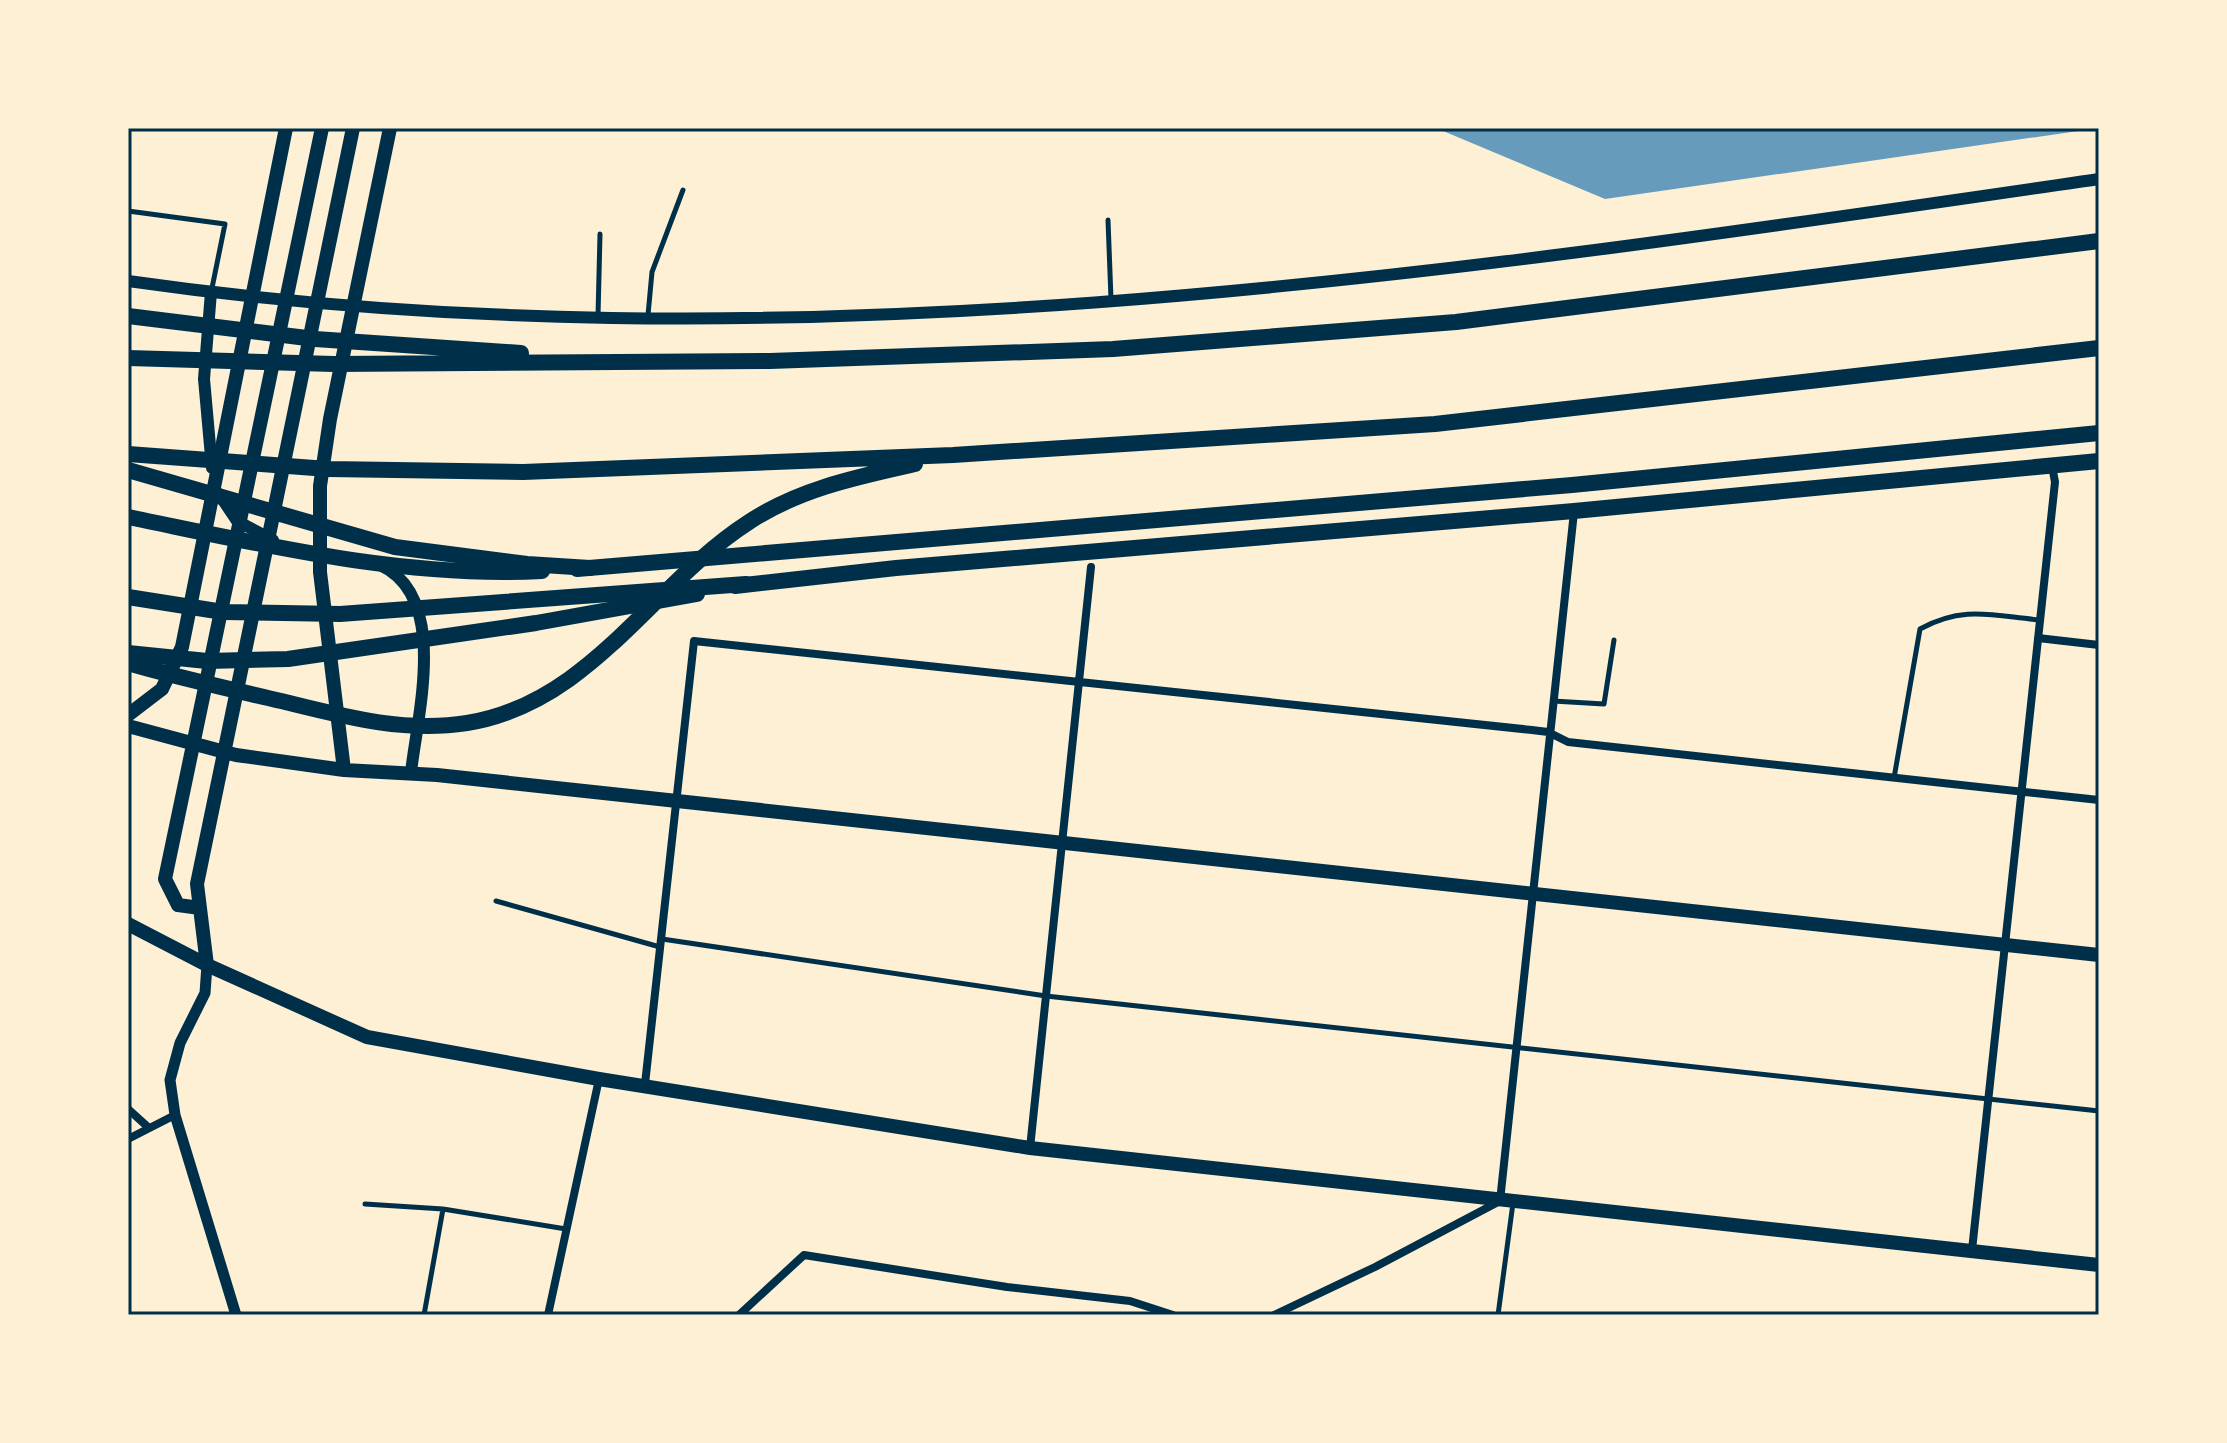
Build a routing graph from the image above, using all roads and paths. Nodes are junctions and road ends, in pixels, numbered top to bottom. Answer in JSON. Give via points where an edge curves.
{"nodes":[{"id":1,"x":286,"y":128,"type":"edge"},
{"id":2,"x":322,"y":128,"type":"edge"},
{"id":3,"x":353,"y":128,"type":"edge"},
{"id":4,"x":390,"y":128,"type":"edge"},
{"id":5,"x":2099,"y":179,"type":"edge"},
{"id":6,"x":683,"y":190,"type":"dead end"},
{"id":7,"x":128,"y":211,"type":"edge"},
{"id":8,"x":1108,"y":220,"type":"dead end"},
{"id":9,"x":600,"y":234,"type":"dead end"},
{"id":10,"x":2099,"y":241,"type":"edge"},
{"id":11,"x":128,"y":281,"type":"edge"},
{"id":12,"x":211,"y":292,"type":"junction"},
{"id":13,"x":1112,"y":301,"type":"junction"},
{"id":14,"x":128,"y":316,"type":"edge"},
{"id":15,"x":598,"y":316,"type":"junction"},
{"id":16,"x":648,"y":316,"type":"junction"},
{"id":17,"x":2099,"y":348,"type":"edge"},
{"id":18,"x":128,"y":358,"type":"edge"},
{"id":19,"x":654,"y":361,"type":"junction"},
{"id":20,"x":2099,"y":433,"type":"edge"},
{"id":21,"x":128,"y":454,"type":"edge"},
{"id":22,"x":953,"y":455,"type":"junction"},
{"id":23,"x":2099,"y":461,"type":"edge"},
{"id":24,"x":2052,"y":466,"type":"junction"},
{"id":25,"x":128,"y":470,"type":"edge"},
{"id":26,"x":1574,"y":511,"type":"junction"},
{"id":27,"x":128,"y":517,"type":"edge"},
{"id":28,"x":1091,"y":567,"type":"dead end"},
{"id":29,"x":590,"y":568,"type":"junction"},
{"id":30,"x":746,"y":584,"type":"junction"},
{"id":31,"x":128,"y":597,"type":"edge"},
{"id":32,"x":2040,"y":620,"type":"junction"},
{"id":33,"x":2038,"y":638,"type":"junction"},
{"id":34,"x":1614,"y":640,"type":"dead end"},
{"id":35,"x":2099,"y":645,"type":"edge"},
{"id":36,"x":128,"y":653,"type":"edge"},
{"id":37,"x":128,"y":663,"type":"edge"},
{"id":38,"x":1079,"y":680,"type":"junction"},
{"id":39,"x":1552,"y":701,"type":"junction"},
{"id":40,"x":128,"y":715,"type":"edge"},
{"id":41,"x":128,"y":726,"type":"edge"},
{"id":42,"x":1548,"y":732,"type":"junction"},
{"id":43,"x":344,"y":770,"type":"junction"},
{"id":44,"x":411,"y":772,"type":"junction"},
{"id":45,"x":1894,"y":778,"type":"junction"},
{"id":46,"x":2022,"y":792,"type":"junction"},
{"id":47,"x":676,"y":800,"type":"junction"},
{"id":48,"x":2099,"y":800,"type":"edge"},
{"id":49,"x":1062,"y":841,"type":"junction"},
{"id":50,"x":1533,"y":892,"type":"junction"},
{"id":51,"x":496,"y":901,"type":"dead end"},
{"id":52,"x":200,"y":908,"type":"junction"},
{"id":53,"x":128,"y":924,"type":"edge"},
{"id":54,"x":660,"y":943,"type":"junction"},
{"id":55,"x":2004,"y":945,"type":"junction"},
{"id":56,"x":2099,"y":955,"type":"edge"},
{"id":57,"x":207,"y":965,"type":"junction"},
{"id":58,"x":1046,"y":996,"type":"junction"},
{"id":59,"x":1516,"y":1048,"type":"junction"},
{"id":60,"x":599,"y":1079,"type":"junction"},
{"id":61,"x":645,"y":1084,"type":"junction"},
{"id":62,"x":1989,"y":1098,"type":"junction"},
{"id":63,"x":128,"y":1109,"type":"edge"},
{"id":64,"x":2099,"y":1111,"type":"edge"},
{"id":65,"x":175,"y":1115,"type":"junction"},
{"id":66,"x":149,"y":1128,"type":"junction"},
{"id":67,"x":128,"y":1139,"type":"edge"},
{"id":68,"x":1030,"y":1148,"type":"junction"},
{"id":69,"x":1506,"y":1201,"type":"junction"},
{"id":70,"x":365,"y":1204,"type":"dead end"},
{"id":71,"x":443,"y":1209,"type":"junction"},
{"id":72,"x":566,"y":1230,"type":"junction"},
{"id":73,"x":1972,"y":1250,"type":"junction"},
{"id":74,"x":2099,"y":1265,"type":"edge"},
{"id":75,"x":236,"y":1315,"type":"edge"},
{"id":76,"x":424,"y":1315,"type":"edge"},
{"id":77,"x":548,"y":1315,"type":"edge"},
{"id":78,"x":739,"y":1315,"type":"edge"},
{"id":79,"x":1173,"y":1315,"type":"edge"},
{"id":80,"x":1274,"y":1315,"type":"edge"},
{"id":81,"x":1498,"y":1315,"type":"edge"}],
"edges":[{"from":1,"to":40,"type":"main road","via":[[182,647],[162,689]]},
{"from":2,"to":52,"type":"main road","via":[[165,879],[178,905]]},
{"from":3,"to":52,"type":"main road","via":[[205,841],[197,884]]},
{"from":4,"to":43,"type":"main road","via":[[323,455],[319,559]]},
{"from":5,"to":13,"type":"main road","via":[[1597,252],[1339,283]]},
{"from":6,"to":16,"type":"lane","via":[[652,272]]},
{"from":7,"to":12,"type":"lane","via":[[225,224]]},
{"from":8,"to":13,"type":"lane"},
{"from":9,"to":15,"type":"lane"},
{"from":10,"to":19,"type":"highway","via":[[1328,334],[983,355]]},
{"from":11,"to":12,"type":"main road"},
{"from":12,"to":15,"type":"main road","via":[[392,308]]},
{"from":12,"to":44,"type":"main road","via":[[204,400],[214,478],[227,509],[261,536],[385,568],[415,596],[424,641]]},
{"from":13,"to":16,"type":"main road","via":[[923,312]]},
{"from":14,"to":19,"type":"highway","via":[[258,333]]},
{"from":15,"to":16,"type":"main road"},
{"from":17,"to":22,"type":"highway","via":[[1435,424]]},
{"from":18,"to":19,"type":"highway","via":[[255,363]]},
{"from":20,"to":29,"type":"highway","via":[[1588,484]]},
{"from":21,"to":22,"type":"highway","via":[[328,469],[523,472]]},
{"from":22,"to":37,"type":"highway","via":[[834,484],[769,510],[712,550],[600,657],[566,682],[508,712],[445,725],[363,720]]},
{"from":23,"to":24,"type":"highway"},
{"from":24,"to":26,"type":"highway"},
{"from":24,"to":32,"type":"street","via":[[2055,482]]},
{"from":25,"to":29,"type":"highway","via":[[395,547]]},
{"from":26,"to":30,"type":"highway"},
{"from":26,"to":39,"type":"street"},
{"from":27,"to":29,"type":"highway","via":[[305,553],[416,568]]},
{"from":28,"to":38,"type":"street"},
{"from":30,"to":31,"type":"highway","via":[[340,614],[223,612]]},
{"from":30,"to":36,"type":"highway","via":[[303,658],[207,661]]},
{"from":32,"to":33,"type":"street"},
{"from":32,"to":45,"type":"lane","via":[[1962,613],[1920,629]]},
{"from":33,"to":35,"type":"street"},
{"from":33,"to":46,"type":"street"},
{"from":34,"to":39,"type":"lane","via":[[1604,704]]},
{"from":38,"to":42,"type":"street"},
{"from":38,"to":47,"type":"street","via":[[694,641]]},
{"from":38,"to":49,"type":"street"},
{"from":39,"to":42,"type":"street"},
{"from":41,"to":43,"type":"main road","via":[[236,755]]},
{"from":42,"to":45,"type":"street","via":[[1568,742]]},
{"from":42,"to":50,"type":"street"},
{"from":43,"to":44,"type":"main road"},
{"from":44,"to":47,"type":"main road"},
{"from":45,"to":46,"type":"street"},
{"from":46,"to":48,"type":"street"},
{"from":46,"to":55,"type":"street"},
{"from":47,"to":49,"type":"main road"},
{"from":47,"to":54,"type":"street"},
{"from":49,"to":50,"type":"main road"},
{"from":49,"to":58,"type":"street"},
{"from":50,"to":55,"type":"main road"},
{"from":50,"to":59,"type":"street"},
{"from":51,"to":54,"type":"lane"},
{"from":52,"to":57,"type":"main road"},
{"from":53,"to":57,"type":"main road"},
{"from":54,"to":58,"type":"lane"},
{"from":54,"to":61,"type":"street"},
{"from":55,"to":56,"type":"main road"},
{"from":55,"to":62,"type":"street"},
{"from":57,"to":60,"type":"main road","via":[[367,1037]]},
{"from":57,"to":65,"type":"street","via":[[205,993],[180,1043],[170,1080]]},
{"from":58,"to":59,"type":"lane"},
{"from":58,"to":68,"type":"street"},
{"from":59,"to":62,"type":"lane"},
{"from":59,"to":69,"type":"street"},
{"from":60,"to":61,"type":"main road"},
{"from":60,"to":72,"type":"street"},
{"from":61,"to":68,"type":"main road"},
{"from":62,"to":64,"type":"lane"},
{"from":62,"to":73,"type":"street"},
{"from":63,"to":66,"type":"street"},
{"from":65,"to":66,"type":"street"},
{"from":65,"to":75,"type":"street"},
{"from":66,"to":67,"type":"street"},
{"from":68,"to":69,"type":"main road"},
{"from":69,"to":73,"type":"main road"},
{"from":69,"to":80,"type":"street"},
{"from":69,"to":81,"type":"lane"},
{"from":70,"to":71,"type":"lane"},
{"from":71,"to":72,"type":"lane"},
{"from":71,"to":76,"type":"lane"},
{"from":72,"to":77,"type":"street"},
{"from":73,"to":74,"type":"main road"},
{"from":78,"to":79,"type":"street","via":[[804,1255],[1130,1301]]}]}
